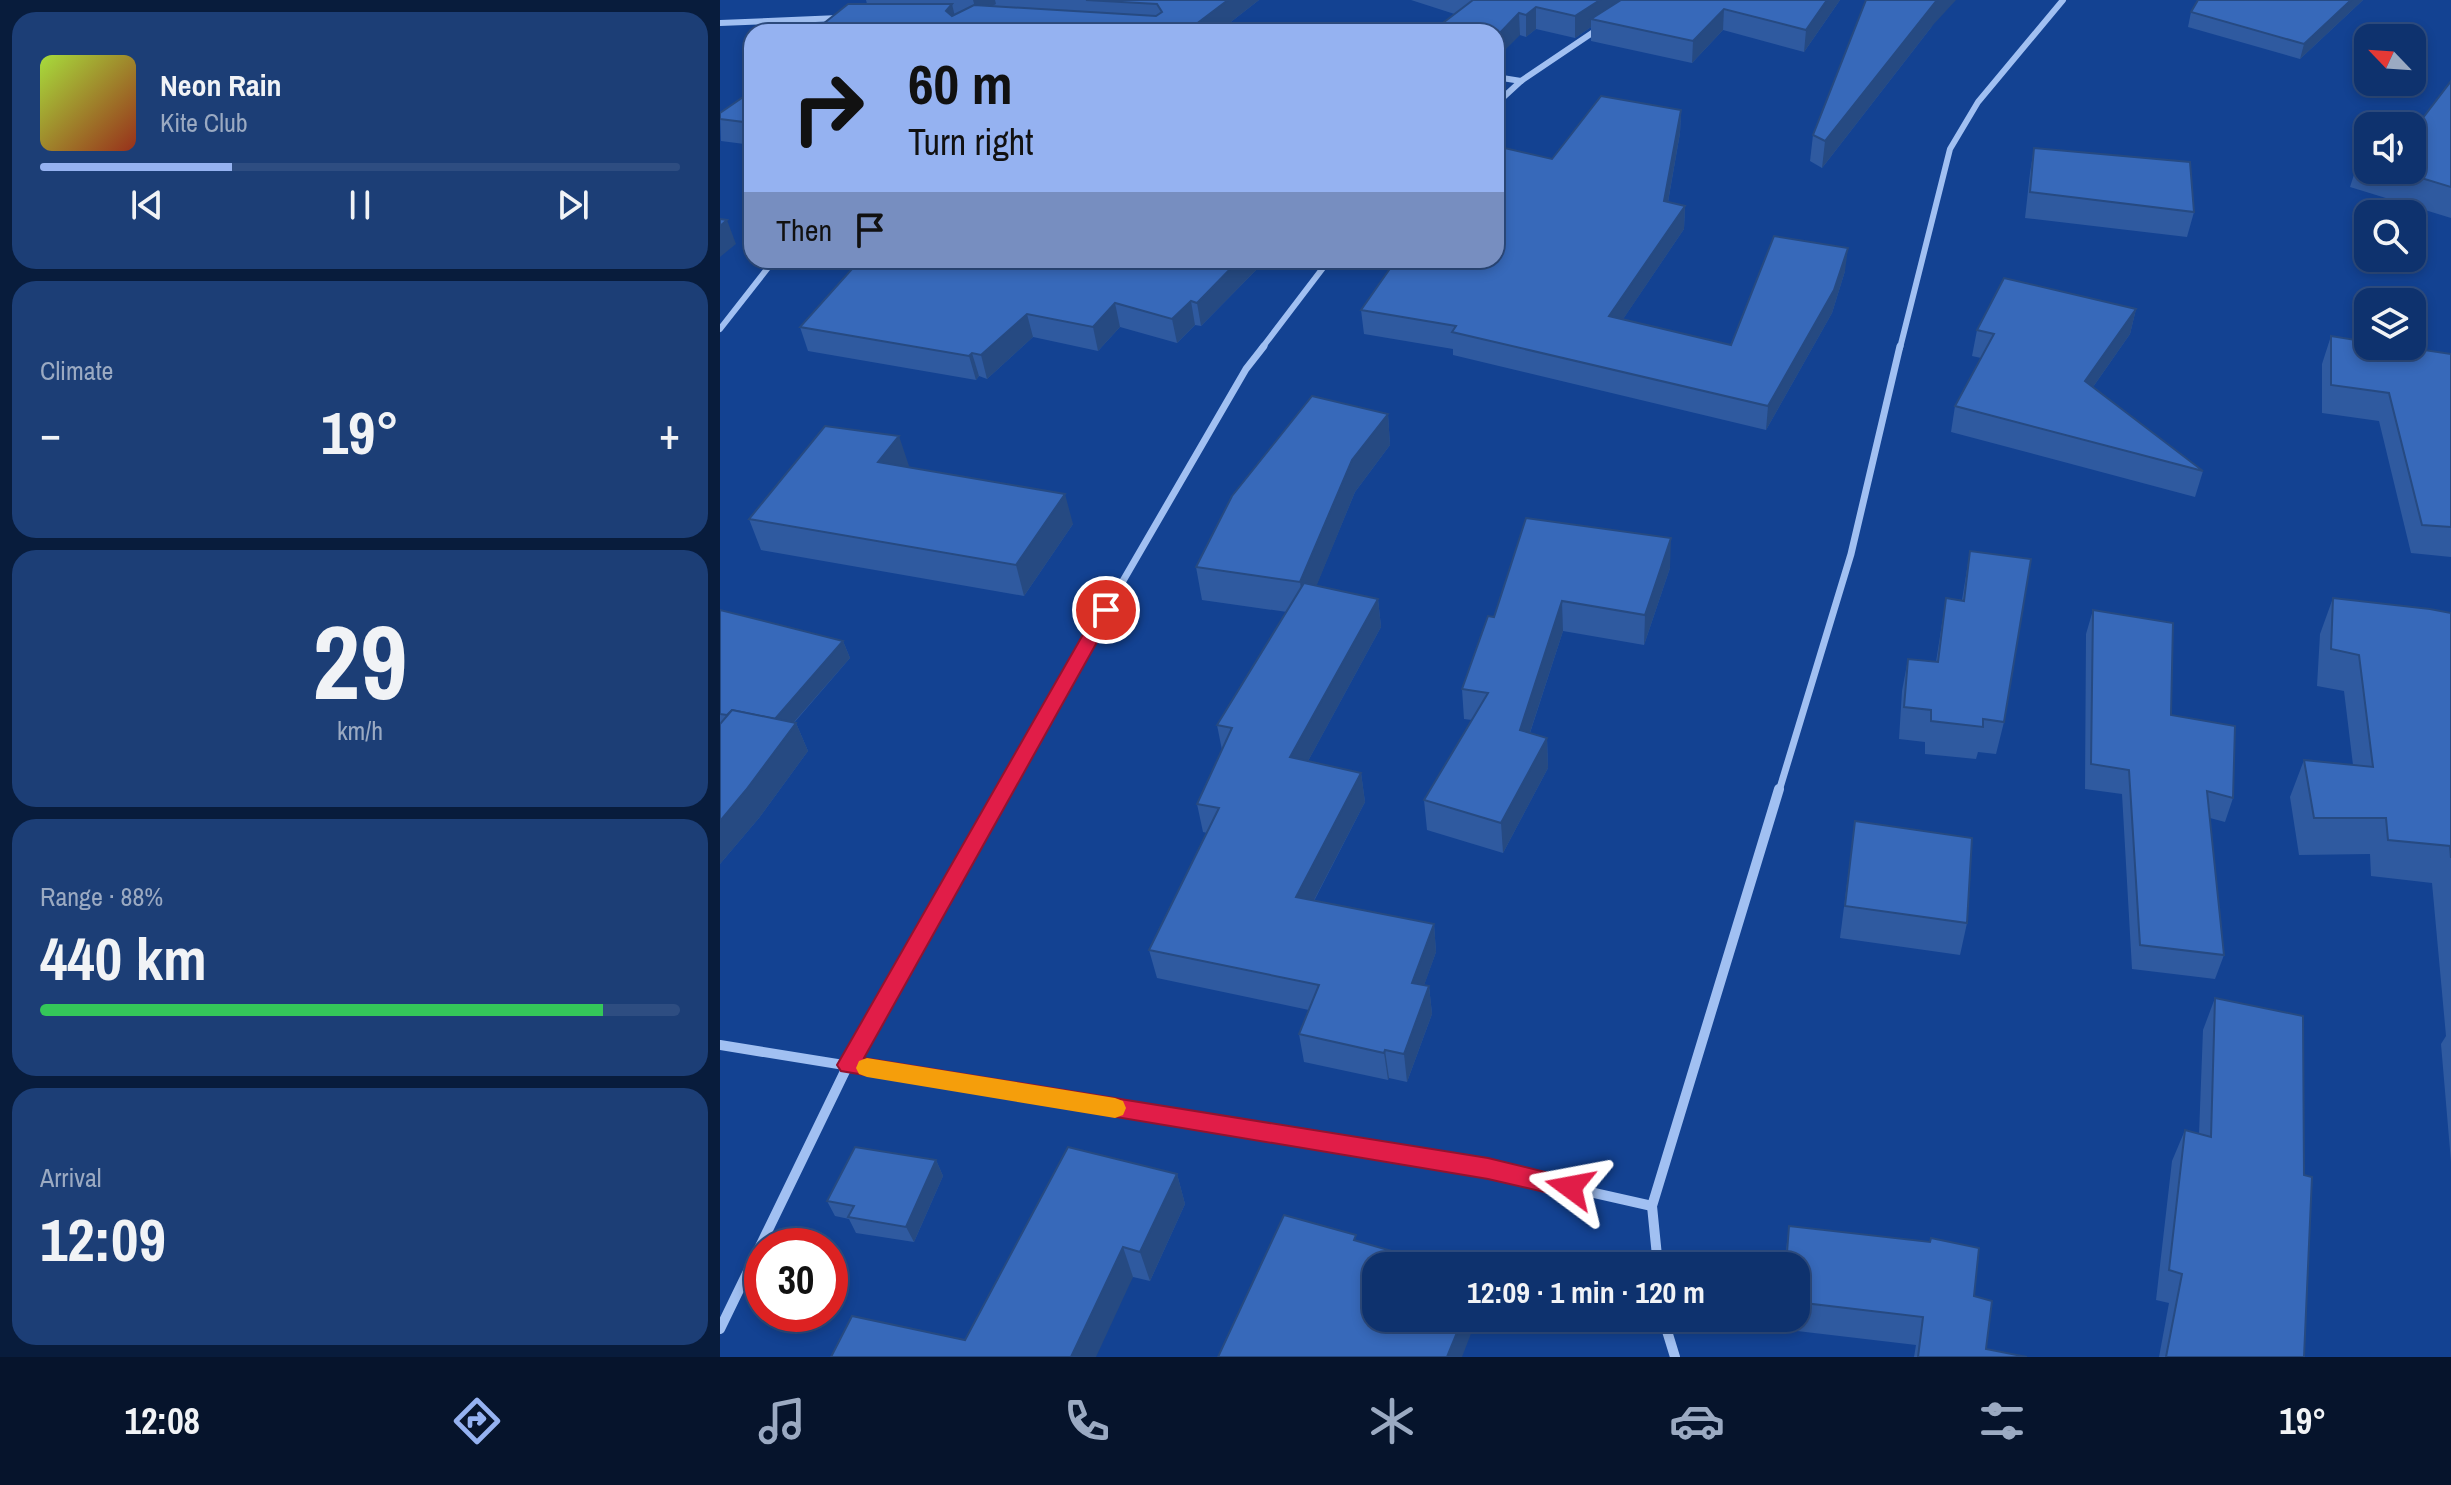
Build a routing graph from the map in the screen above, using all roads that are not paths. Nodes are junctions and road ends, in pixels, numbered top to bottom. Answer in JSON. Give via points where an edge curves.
{"nodes":[{"id":1,"x":2063,"y":0,"type":"edge"},
{"id":2,"x":853,"y":17,"type":"edge"},
{"id":3,"x":720,"y":23,"type":"edge"},
{"id":4,"x":1606,"y":24,"type":"edge"},
{"id":5,"x":1504,"y":78,"type":"edge"},
{"id":6,"x":1521,"y":81,"type":"junction"},
{"id":7,"x":1504,"y":97,"type":"edge"},
{"id":8,"x":768,"y":268,"type":"edge"},
{"id":9,"x":1323,"y":268,"type":"edge"},
{"id":10,"x":720,"y":329,"type":"edge"},
{"id":11,"x":720,"y":1045,"type":"edge"},
{"id":12,"x":848,"y":1065,"type":"junction"},
{"id":13,"x":1652,"y":1206,"type":"junction"},
{"id":14,"x":1657,"y":1252,"type":"edge"},
{"id":15,"x":720,"y":1329,"type":"edge"},
{"id":16,"x":1667,"y":1332,"type":"edge"},
{"id":17,"x":1675,"y":1357,"type":"edge"}],
"edges":[{"from":1,"to":13,"type":"street","via":[[1978,102],[1950,149],[1851,554]]},
{"from":2,"to":3,"type":"street"},
{"from":4,"to":6,"type":"street"},
{"from":5,"to":6,"type":"street"},
{"from":6,"to":7,"type":"street"},
{"from":8,"to":10,"type":"street"},
{"from":9,"to":12,"type":"street","via":[[1246,369]]},
{"from":11,"to":12,"type":"street"},
{"from":12,"to":13,"type":"street","via":[[1488,1169]]},
{"from":12,"to":15,"type":"street"},
{"from":13,"to":14,"type":"street"},
{"from":16,"to":17,"type":"street"}]}
